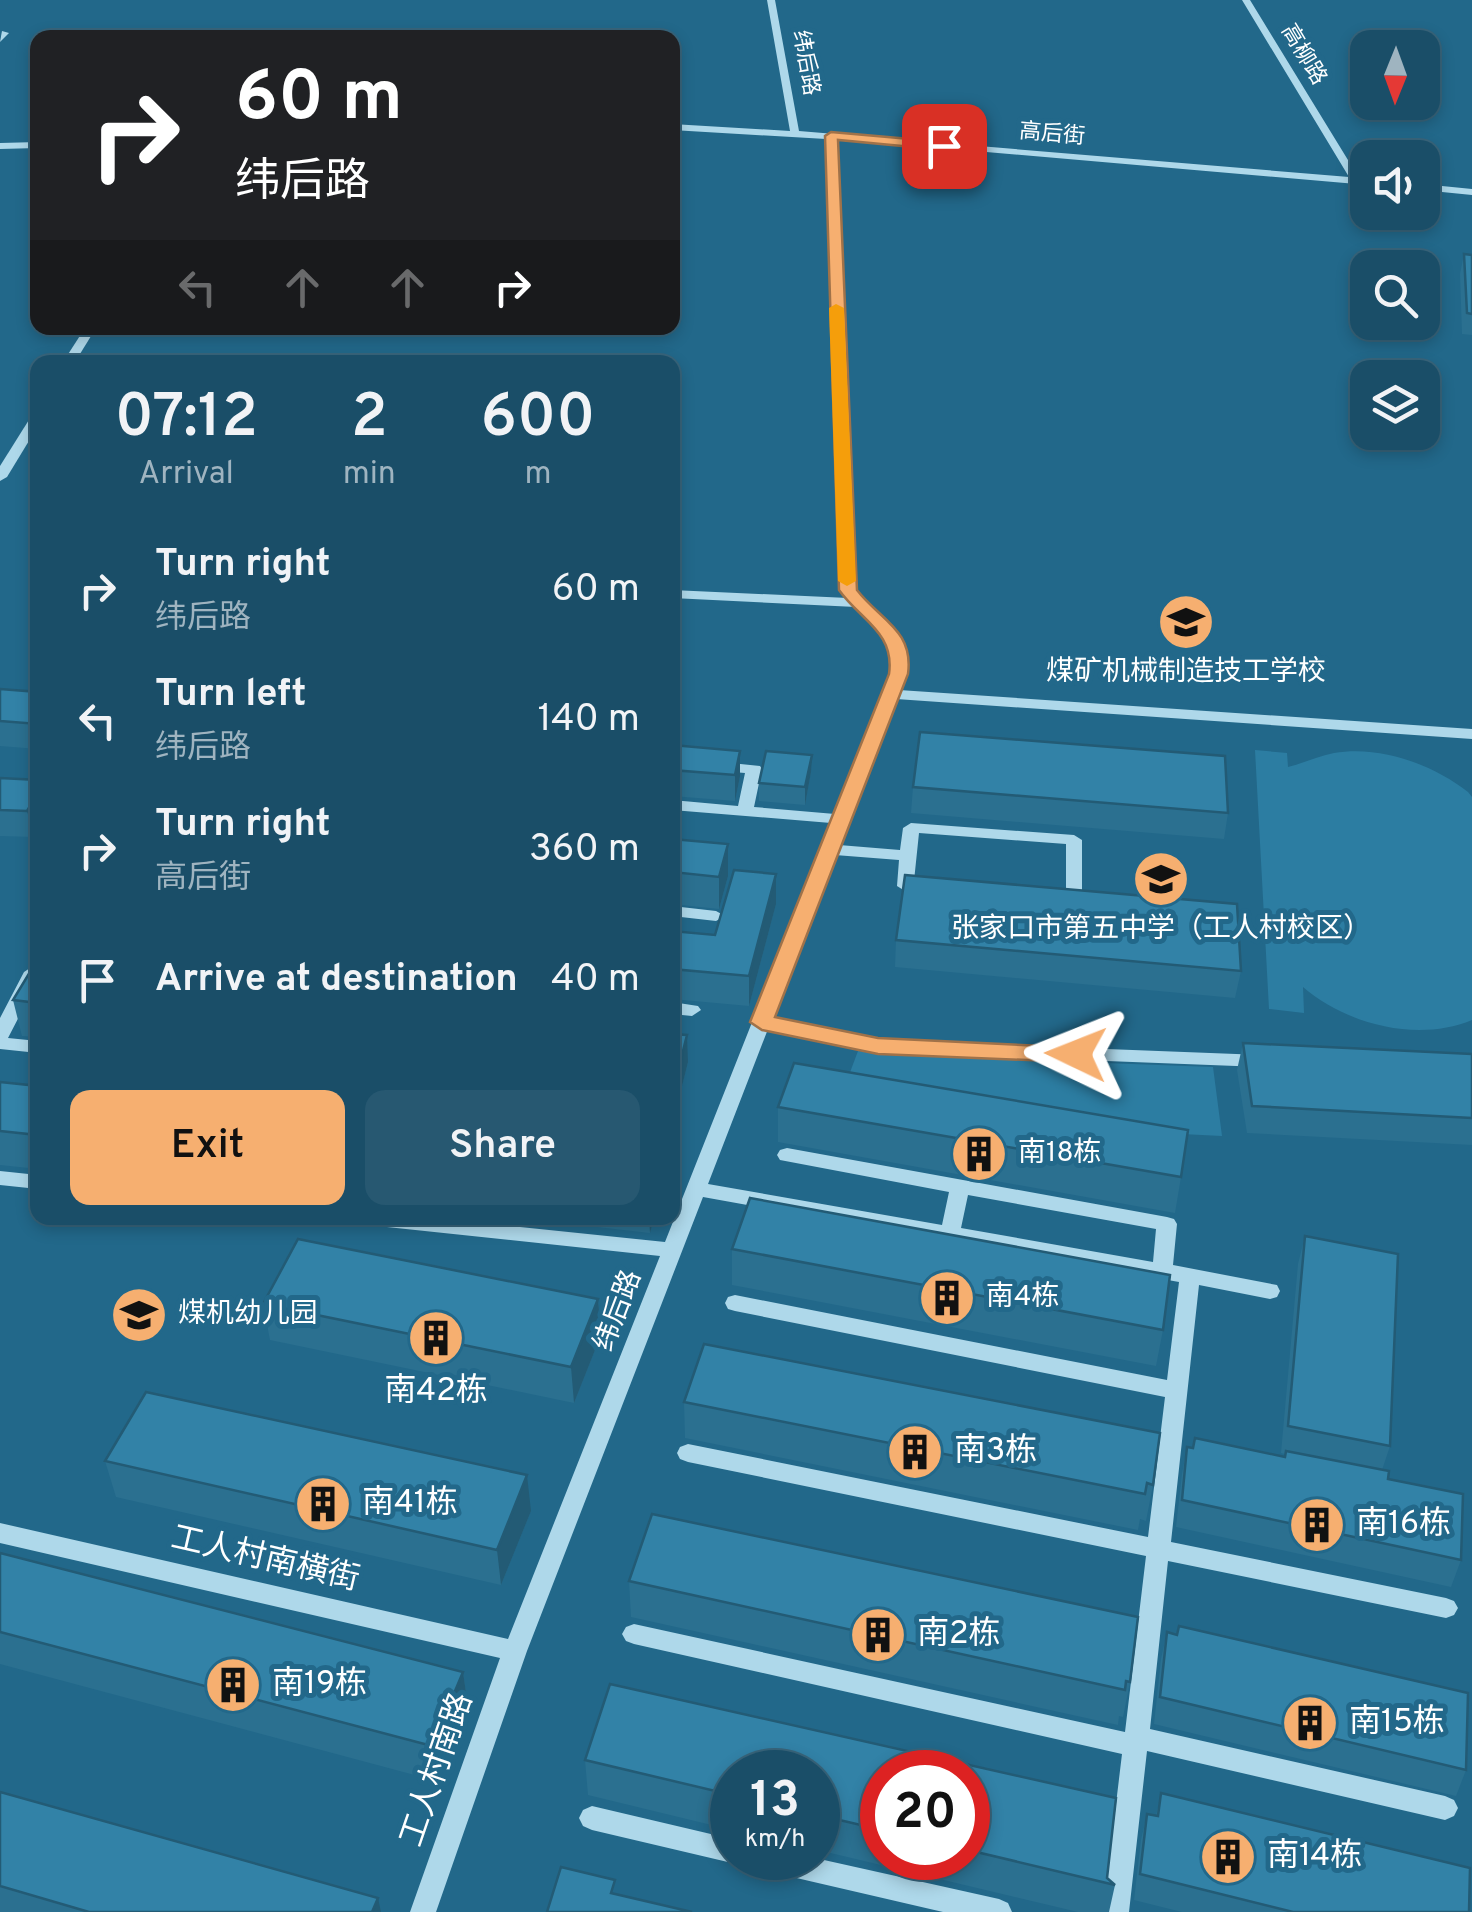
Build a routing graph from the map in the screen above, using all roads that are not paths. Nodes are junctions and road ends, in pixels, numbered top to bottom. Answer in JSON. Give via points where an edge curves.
{"nodes":[{"id":1,"x":772,"y":0,"type":"edge"},
{"id":2,"x":1246,"y":0,"type":"edge"},
{"id":3,"x":680,"y":127,"type":"edge"},
{"id":4,"x":794,"y":134,"type":"junction"},
{"id":5,"x":831,"y":136,"type":"junction"},
{"id":6,"x":0,"y":146,"type":"edge"},
{"id":7,"x":30,"y":146,"type":"edge"},
{"id":8,"x":1350,"y":163,"type":"edge"},
{"id":9,"x":1350,"y":181,"type":"edge"},
{"id":10,"x":1440,"y":189,"type":"edge"},
{"id":11,"x":1472,"y":192,"type":"edge"},
{"id":12,"x":30,"y":428,"type":"edge"},
{"id":13,"x":0,"y":477,"type":"edge"},
{"id":14,"x":680,"y":594,"type":"edge"},
{"id":15,"x":858,"y":602,"type":"junction"},
{"id":16,"x":890,"y":694,"type":"junction"},
{"id":17,"x":1472,"y":734,"type":"edge"},
{"id":18,"x":680,"y":763,"type":"edge"},
{"id":19,"x":680,"y":806,"type":"edge"},
{"id":20,"x":745,"y":811,"type":"junction"},
{"id":21,"x":841,"y":820,"type":"junction"},
{"id":22,"x":829,"y":850,"type":"junction"},
{"id":23,"x":908,"y":856,"type":"junction"},
{"id":24,"x":680,"y":913,"type":"edge"},
{"id":25,"x":716,"y":916,"type":"edge"},
{"id":26,"x":30,"y":978,"type":"edge"},
{"id":27,"x":762,"y":1022,"type":"junction"},
{"id":28,"x":0,"y":1039,"type":"edge"},
{"id":29,"x":30,"y":1045,"type":"edge"},
{"id":30,"x":1274,"y":1062,"type":"edge"},
{"id":31,"x":787,"y":1155,"type":"dead end"},
{"id":32,"x":0,"y":1178,"type":"edge"},
{"id":33,"x":30,"y":1181,"type":"edge"},
{"id":34,"x":960,"y":1187,"type":"junction"},
{"id":35,"x":696,"y":1189,"type":"junction"},
{"id":36,"x":451,"y":1225,"type":"edge"},
{"id":37,"x":950,"y":1233,"type":"junction"},
{"id":38,"x":672,"y":1250,"type":"junction"},
{"id":39,"x":1162,"y":1271,"type":"junction"},
{"id":40,"x":1190,"y":1276,"type":"junction"},
{"id":41,"x":1270,"y":1291,"type":"dead end"},
{"id":42,"x":736,"y":1303,"type":"dead end"},
{"id":43,"x":1176,"y":1390,"type":"junction"},
{"id":44,"x":688,"y":1453,"type":"dead end"},
{"id":45,"x":0,"y":1533,"type":"edge"},
{"id":46,"x":1160,"y":1548,"type":"junction"},
{"id":47,"x":1446,"y":1608,"type":"dead end"},
{"id":48,"x":634,"y":1634,"type":"dead end"},
{"id":49,"x":515,"y":1651,"type":"junction"},
{"id":50,"x":1136,"y":1741,"type":"junction"},
{"id":51,"x":1446,"y":1808,"type":"dead end"},
{"id":52,"x":592,"y":1818,"type":"dead end"},
{"id":53,"x":710,"y":1846,"type":"edge"},
{"id":54,"x":840,"y":1876,"type":"edge"},
{"id":55,"x":423,"y":1912,"type":"edge"},
{"id":56,"x":999,"y":1912,"type":"edge"},
{"id":57,"x":1116,"y":1912,"type":"edge"}],
"edges":[{"from":1,"to":4,"type":"street","name":"纬后路"},
{"from":2,"to":8,"type":"street","name":"高柳路"},
{"from":3,"to":4,"type":"street","name":"高后街"},
{"from":4,"to":5,"type":"street","name":"高后街"},
{"from":5,"to":9,"type":"street","name":"高后街"},
{"from":5,"to":15,"type":"street","name":"纬后路","via":[[845,553],[848,590]]},
{"from":6,"to":7,"type":"street"},
{"from":10,"to":11,"type":"street"},
{"from":12,"to":13,"type":"street"},
{"from":14,"to":15,"type":"street"},
{"from":15,"to":16,"type":"street","name":"纬后路","via":[[898,644]]},
{"from":16,"to":17,"type":"street"},
{"from":16,"to":21,"type":"street","name":"纬后路"},
{"from":18,"to":20,"type":"street","via":[[754,769]]},
{"from":19,"to":20,"type":"street"},
{"from":20,"to":21,"type":"street"},
{"from":21,"to":22,"type":"street","name":"纬后路"},
{"from":22,"to":23,"type":"street"},
{"from":22,"to":27,"type":"street","name":"纬后路"},
{"from":23,"to":23,"type":"street","via":[[911,828],[1074,840],[1074,898],[905,886]]},
{"from":24,"to":25,"type":"street"},
{"from":26,"to":28,"type":"street"},
{"from":27,"to":30,"type":"street","via":[[878,1046]]},
{"from":27,"to":35,"type":"street","name":"纬后路"},
{"from":28,"to":29,"type":"street"},
{"from":31,"to":34,"type":"street"},
{"from":32,"to":33,"type":"street"},
{"from":34,"to":37,"type":"street"},
{"from":34,"to":39,"type":"street","via":[[1167,1224]]},
{"from":35,"to":37,"type":"street"},
{"from":35,"to":38,"type":"street","name":"纬后路"},
{"from":36,"to":38,"type":"street"},
{"from":37,"to":39,"type":"street"},
{"from":38,"to":49,"type":"street","name":"纬后路"},
{"from":39,"to":40,"type":"street"},
{"from":40,"to":41,"type":"street"},
{"from":40,"to":43,"type":"street"},
{"from":42,"to":43,"type":"street"},
{"from":43,"to":46,"type":"street","via":[[1180,1446]]},
{"from":44,"to":46,"type":"street"},
{"from":45,"to":49,"type":"street","name":"工人村南横街"},
{"from":46,"to":47,"type":"street"},
{"from":46,"to":50,"type":"street"},
{"from":48,"to":50,"type":"street"},
{"from":49,"to":55,"type":"street","name":"工人村南路"},
{"from":50,"to":51,"type":"street"},
{"from":50,"to":57,"type":"street"},
{"from":52,"to":53,"type":"street"},
{"from":54,"to":56,"type":"street"}]}
